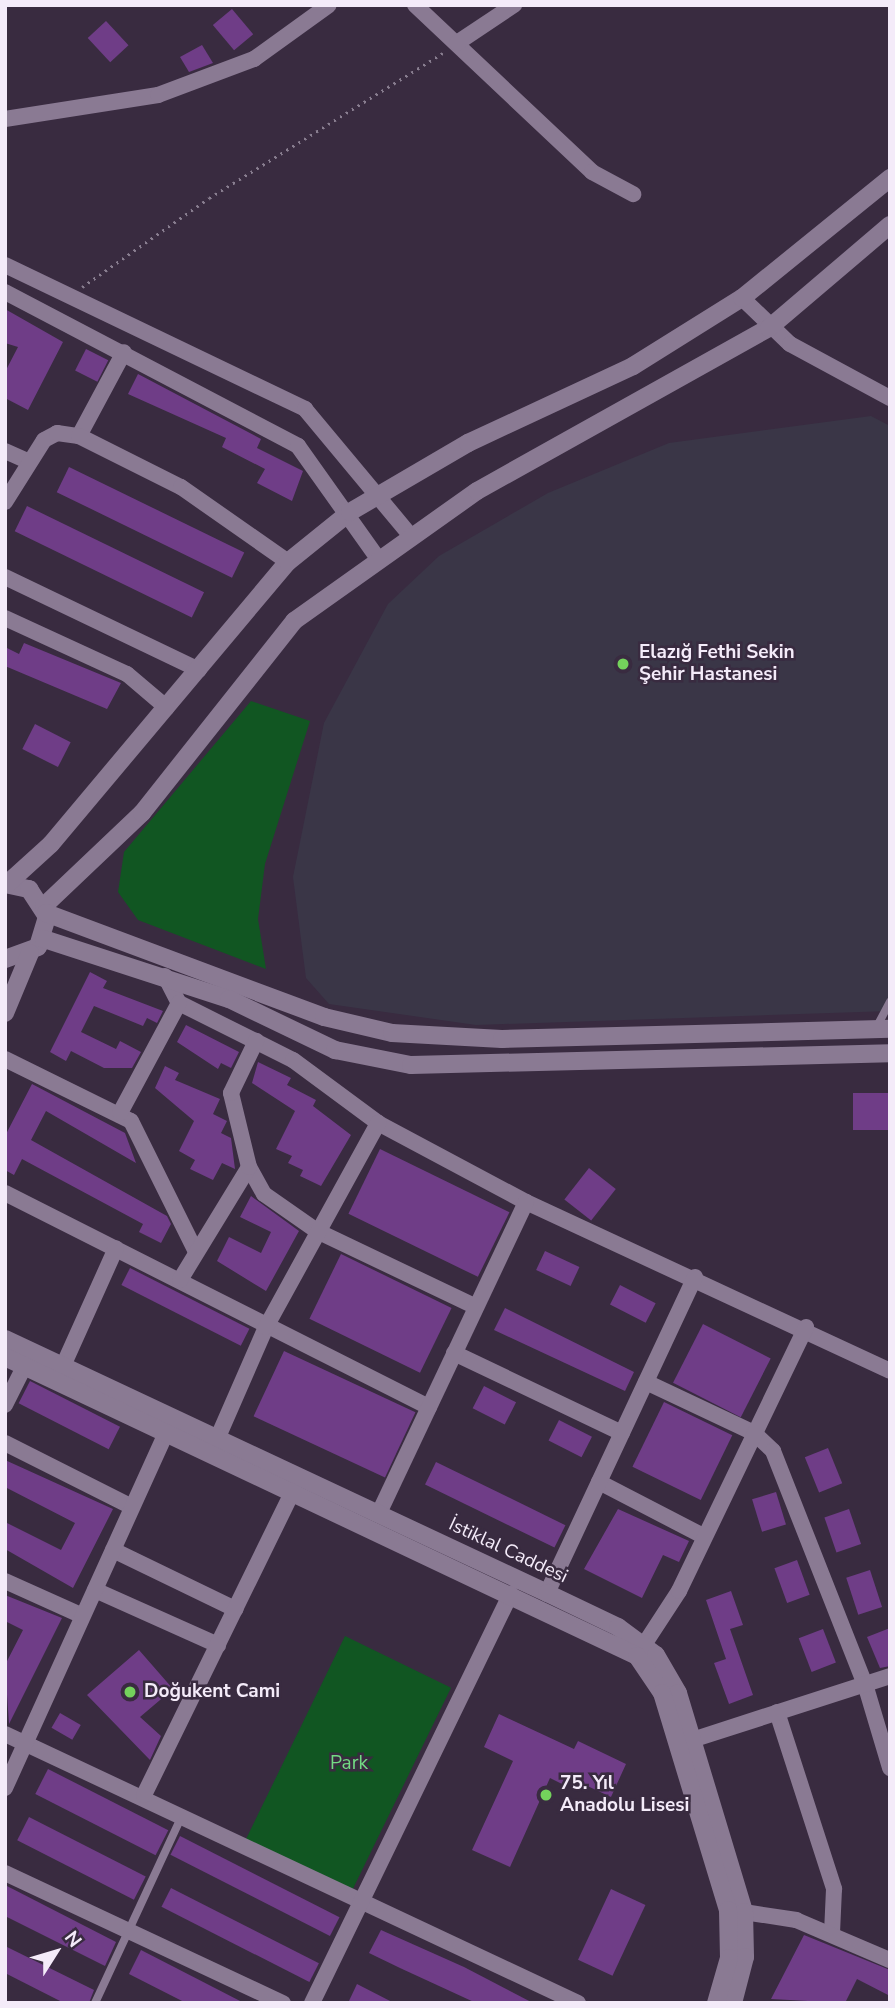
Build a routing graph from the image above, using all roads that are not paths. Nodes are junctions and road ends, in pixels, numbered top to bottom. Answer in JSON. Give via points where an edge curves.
{"nodes":[{"id":1,"x":329,"y":5,"type":"edge"},
{"id":2,"x":415,"y":5,"type":"edge"},
{"id":3,"x":514,"y":5,"type":"edge"},
{"id":4,"x":457,"y":43,"type":"junction"},
{"id":5,"x":5,"y":119,"type":"edge"},
{"id":6,"x":890,"y":178,"type":"edge"},
{"id":7,"x":633,"y":194,"type":"dead end"},
{"id":8,"x":890,"y":225,"type":"edge"},
{"id":9,"x":5,"y":265,"type":"edge"},
{"id":10,"x":5,"y":292,"type":"edge"},
{"id":11,"x":741,"y":298,"type":"junction"},
{"id":12,"x":769,"y":328,"type":"junction"},
{"id":13,"x":124,"y":352,"type":"junction"},
{"id":14,"x":890,"y":398,"type":"edge"},
{"id":15,"x":79,"y":436,"type":"junction"},
{"id":16,"x":5,"y":451,"type":"edge"},
{"id":17,"x":27,"y":461,"type":"junction"},
{"id":18,"x":381,"y":494,"type":"junction"},
{"id":19,"x":5,"y":502,"type":"edge"},
{"id":20,"x":350,"y":512,"type":"junction"},
{"id":21,"x":410,"y":535,"type":"junction"},
{"id":22,"x":377,"y":557,"type":"junction"},
{"id":23,"x":288,"y":562,"type":"junction"},
{"id":24,"x":5,"y":577,"type":"edge"},
{"id":25,"x":5,"y":618,"type":"edge"},
{"id":26,"x":199,"y":670,"type":"junction"},
{"id":27,"x":167,"y":708,"type":"junction"},
{"id":28,"x":6,"y":884,"type":"edge"},
{"id":29,"x":45,"y":909,"type":"junction"},
{"id":30,"x":44,"y":939,"type":"junction"},
{"id":31,"x":30,"y":953,"type":"junction"},
{"id":32,"x":5,"y":959,"type":"edge"},
{"id":33,"x":164,"y":976,"type":"junction"},
{"id":34,"x":890,"y":1002,"type":"edge"},
{"id":35,"x":179,"y":1003,"type":"junction"},
{"id":36,"x":5,"y":1013,"type":"edge"},
{"id":37,"x":882,"y":1029,"type":"edge"},
{"id":38,"x":256,"y":1041,"type":"junction"},
{"id":39,"x":890,"y":1054,"type":"edge"},
{"id":40,"x":5,"y":1059,"type":"edge"},
{"id":41,"x":120,"y":1113,"type":"junction"},
{"id":42,"x":378,"y":1123,"type":"junction"},
{"id":43,"x":249,"y":1167,"type":"junction"},
{"id":44,"x":5,"y":1194,"type":"edge"},
{"id":45,"x":526,"y":1202,"type":"junction"},
{"id":46,"x":317,"y":1231,"type":"junction"},
{"id":47,"x":116,"y":1248,"type":"junction"},
{"id":48,"x":196,"y":1252,"type":"junction"},
{"id":49,"x":695,"y":1277,"type":"junction"},
{"id":50,"x":180,"y":1280,"type":"junction"},
{"id":51,"x":476,"y":1307,"type":"junction"},
{"id":52,"x":806,"y":1327,"type":"junction"},
{"id":53,"x":266,"y":1328,"type":"junction"},
{"id":54,"x":5,"y":1339,"type":"edge"},
{"id":55,"x":454,"y":1353,"type":"junction"},
{"id":56,"x":5,"y":1357,"type":"edge"},
{"id":57,"x":64,"y":1366,"type":"junction"},
{"id":58,"x":24,"y":1367,"type":"junction"},
{"id":59,"x":890,"y":1371,"type":"edge"},
{"id":60,"x":646,"y":1382,"type":"junction"},
{"id":61,"x":5,"y":1405,"type":"edge"},
{"id":62,"x":429,"y":1407,"type":"junction"},
{"id":63,"x":170,"y":1424,"type":"junction"},
{"id":64,"x":622,"y":1433,"type":"junction"},
{"id":65,"x":754,"y":1433,"type":"junction"},
{"id":66,"x":218,"y":1437,"type":"junction"},
{"id":67,"x":5,"y":1443,"type":"edge"},
{"id":68,"x":599,"y":1482,"type":"junction"},
{"id":69,"x":293,"y":1491,"type":"junction"},
{"id":70,"x":132,"y":1507,"type":"junction"},
{"id":71,"x":379,"y":1513,"type":"junction"},
{"id":72,"x":704,"y":1536,"type":"junction"},
{"id":73,"x":113,"y":1550,"type":"junction"},
{"id":74,"x":5,"y":1581,"type":"edge"},
{"id":75,"x":94,"y":1590,"type":"junction"},
{"id":76,"x":547,"y":1593,"type":"junction"},
{"id":77,"x":511,"y":1594,"type":"junction"},
{"id":78,"x":235,"y":1609,"type":"junction"},
{"id":79,"x":83,"y":1616,"type":"junction"},
{"id":80,"x":218,"y":1645,"type":"junction"},
{"id":81,"x":641,"y":1651,"type":"junction"},
{"id":82,"x":890,"y":1676,"type":"edge"},
{"id":83,"x":865,"y":1684,"type":"junction"},
{"id":84,"x":777,"y":1712,"type":"junction"},
{"id":85,"x":5,"y":1734,"type":"edge"},
{"id":86,"x":692,"y":1740,"type":"junction"},
{"id":87,"x":26,"y":1744,"type":"junction"},
{"id":88,"x":890,"y":1768,"type":"edge"},
{"id":89,"x":5,"y":1788,"type":"edge"},
{"id":90,"x":144,"y":1796,"type":"junction"},
{"id":91,"x":182,"y":1816,"type":"junction"},
{"id":92,"x":5,"y":1873,"type":"edge"},
{"id":93,"x":361,"y":1900,"type":"junction"},
{"id":94,"x":744,"y":1912,"type":"junction"},
{"id":95,"x":128,"y":1931,"type":"junction"},
{"id":96,"x":832,"y":1933,"type":"junction"},
{"id":97,"x":890,"y":1960,"type":"edge"},
{"id":98,"x":95,"y":2003,"type":"edge"},
{"id":99,"x":283,"y":2003,"type":"edge"},
{"id":100,"x":312,"y":2003,"type":"edge"},
{"id":101,"x":578,"y":2003,"type":"edge"},
{"id":102,"x":716,"y":2003,"type":"edge"},
{"id":103,"x":733,"y":2003,"type":"edge"}],
"edges":[{"from":1,"to":5,"type":"street","via":[[254,59],[158,95]]},
{"from":2,"to":4,"type":"street"},
{"from":3,"to":4,"type":"street"},
{"from":4,"to":7,"type":"street","via":[[592,172]]},
{"from":6,"to":11,"type":"street"},
{"from":8,"to":12,"type":"street"},
{"from":9,"to":18,"type":"street","via":[[305,409]]},
{"from":10,"to":13,"type":"street"},
{"from":11,"to":12,"type":"street"},
{"from":11,"to":18,"type":"street","via":[[633,366],[468,443]]},
{"from":12,"to":14,"type":"street"},
{"from":12,"to":21,"type":"street","via":[[477,491]]},
{"from":13,"to":15,"type":"street"},
{"from":13,"to":20,"type":"street","via":[[298,446]]},
{"from":15,"to":17,"type":"street","via":[[57,433]]},
{"from":15,"to":23,"type":"street","via":[[181,487]]},
{"from":16,"to":17,"type":"street"},
{"from":17,"to":19,"type":"street"},
{"from":18,"to":20,"type":"street"},
{"from":18,"to":21,"type":"street"},
{"from":20,"to":22,"type":"street"},
{"from":20,"to":23,"type":"street"},
{"from":21,"to":22,"type":"street"},
{"from":22,"to":29,"type":"street","via":[[294,621],[142,813]]},
{"from":23,"to":26,"type":"street"},
{"from":24,"to":26,"type":"street"},
{"from":25,"to":27,"type":"street","via":[[127,674]]},
{"from":26,"to":27,"type":"street"},
{"from":27,"to":28,"type":"street","via":[[51,844]]},
{"from":28,"to":29,"type":"street","via":[[29,889]]},
{"from":29,"to":30,"type":"street"},
{"from":29,"to":37,"type":"street","via":[[324,1017],[392,1033],[502,1039]]},
{"from":30,"to":31,"type":"street"},
{"from":30,"to":33,"type":"street"},
{"from":31,"to":32,"type":"street"},
{"from":31,"to":36,"type":"street"},
{"from":33,"to":35,"type":"street"},
{"from":33,"to":39,"type":"street","via":[[229,999],[335,1050],[411,1065],[490,1068]]},
{"from":34,"to":37,"type":"lane"},
{"from":35,"to":38,"type":"street"},
{"from":35,"to":41,"type":"street"},
{"from":38,"to":42,"type":"street","via":[[322,1079]]},
{"from":38,"to":43,"type":"street","via":[[231,1100]]},
{"from":40,"to":41,"type":"street"},
{"from":41,"to":48,"type":"street","via":[[147,1143]]},
{"from":42,"to":45,"type":"street"},
{"from":42,"to":46,"type":"street"},
{"from":43,"to":46,"type":"street","via":[[264,1194]]},
{"from":43,"to":48,"type":"street"},
{"from":44,"to":47,"type":"street"},
{"from":45,"to":49,"type":"street"},
{"from":45,"to":51,"type":"street"},
{"from":46,"to":51,"type":"street"},
{"from":46,"to":53,"type":"street"},
{"from":47,"to":50,"type":"street"},
{"from":47,"to":57,"type":"street"},
{"from":48,"to":50,"type":"street"},
{"from":49,"to":52,"type":"street"},
{"from":49,"to":60,"type":"street"},
{"from":50,"to":53,"type":"street"},
{"from":51,"to":55,"type":"street"},
{"from":52,"to":59,"type":"street"},
{"from":52,"to":65,"type":"street"},
{"from":53,"to":62,"type":"street"},
{"from":53,"to":66,"type":"street"},
{"from":54,"to":57,"type":"street","name":"İstiklal Caddesi"},
{"from":55,"to":62,"type":"street"},
{"from":55,"to":64,"type":"street"},
{"from":56,"to":58,"type":"street","name":"İstiklal Caddesi"},
{"from":57,"to":63,"type":"street","name":"İstiklal Caddesi"},
{"from":58,"to":61,"type":"street"},
{"from":58,"to":63,"type":"street","name":"İstiklal Caddesi"},
{"from":60,"to":64,"type":"street"},
{"from":60,"to":65,"type":"street"},
{"from":62,"to":71,"type":"street"},
{"from":63,"to":66,"type":"street","name":"İstiklal Caddesi"},
{"from":63,"to":69,"type":"street","name":"İstiklal Caddesi"},
{"from":63,"to":70,"type":"street"},
{"from":64,"to":68,"type":"street"},
{"from":65,"to":72,"type":"street"},
{"from":65,"to":83,"type":"street","via":[[779,1462]]},
{"from":66,"to":71,"type":"street","name":"İstiklal Caddesi"},
{"from":67,"to":70,"type":"street"},
{"from":68,"to":72,"type":"street"},
{"from":68,"to":76,"type":"street"},
{"from":69,"to":77,"type":"street","name":"İstiklal Caddesi"},
{"from":69,"to":78,"type":"street"},
{"from":70,"to":73,"type":"street"},
{"from":71,"to":76,"type":"street","name":"İstiklal Caddesi"},
{"from":72,"to":81,"type":"street"},
{"from":73,"to":75,"type":"street"},
{"from":73,"to":78,"type":"street"},
{"from":74,"to":79,"type":"street"},
{"from":75,"to":79,"type":"street"},
{"from":75,"to":80,"type":"street"},
{"from":76,"to":81,"type":"street","name":"İstiklal Caddesi"},
{"from":77,"to":81,"type":"street","name":"İstiklal Caddesi"},
{"from":77,"to":93,"type":"street"},
{"from":78,"to":80,"type":"street"},
{"from":79,"to":87,"type":"street"},
{"from":80,"to":90,"type":"street"},
{"from":81,"to":86,"type":"street","name":"İstiklal Caddesi","via":[[669,1674]]},
{"from":81,"to":102,"type":"street","name":"İstiklal Caddesi","via":[[662,1693],[728,1910],[729,1958]]},
{"from":82,"to":83,"type":"street"},
{"from":83,"to":84,"type":"street"},
{"from":83,"to":88,"type":"street"},
{"from":84,"to":86,"type":"street"},
{"from":84,"to":96,"type":"street","via":[[834,1889]]},
{"from":85,"to":87,"type":"street"},
{"from":86,"to":94,"type":"street","name":"İstiklal Caddesi"},
{"from":87,"to":89,"type":"street"},
{"from":87,"to":90,"type":"street"},
{"from":90,"to":91,"type":"street"},
{"from":91,"to":93,"type":"street"},
{"from":91,"to":95,"type":"lane"},
{"from":92,"to":95,"type":"street"},
{"from":93,"to":100,"type":"street"},
{"from":93,"to":101,"type":"street"},
{"from":94,"to":96,"type":"street"},
{"from":94,"to":103,"type":"street","name":"İstiklal Caddesi","via":[[745,1957]]},
{"from":95,"to":98,"type":"lane"},
{"from":95,"to":99,"type":"street"},
{"from":96,"to":97,"type":"street"}]}
